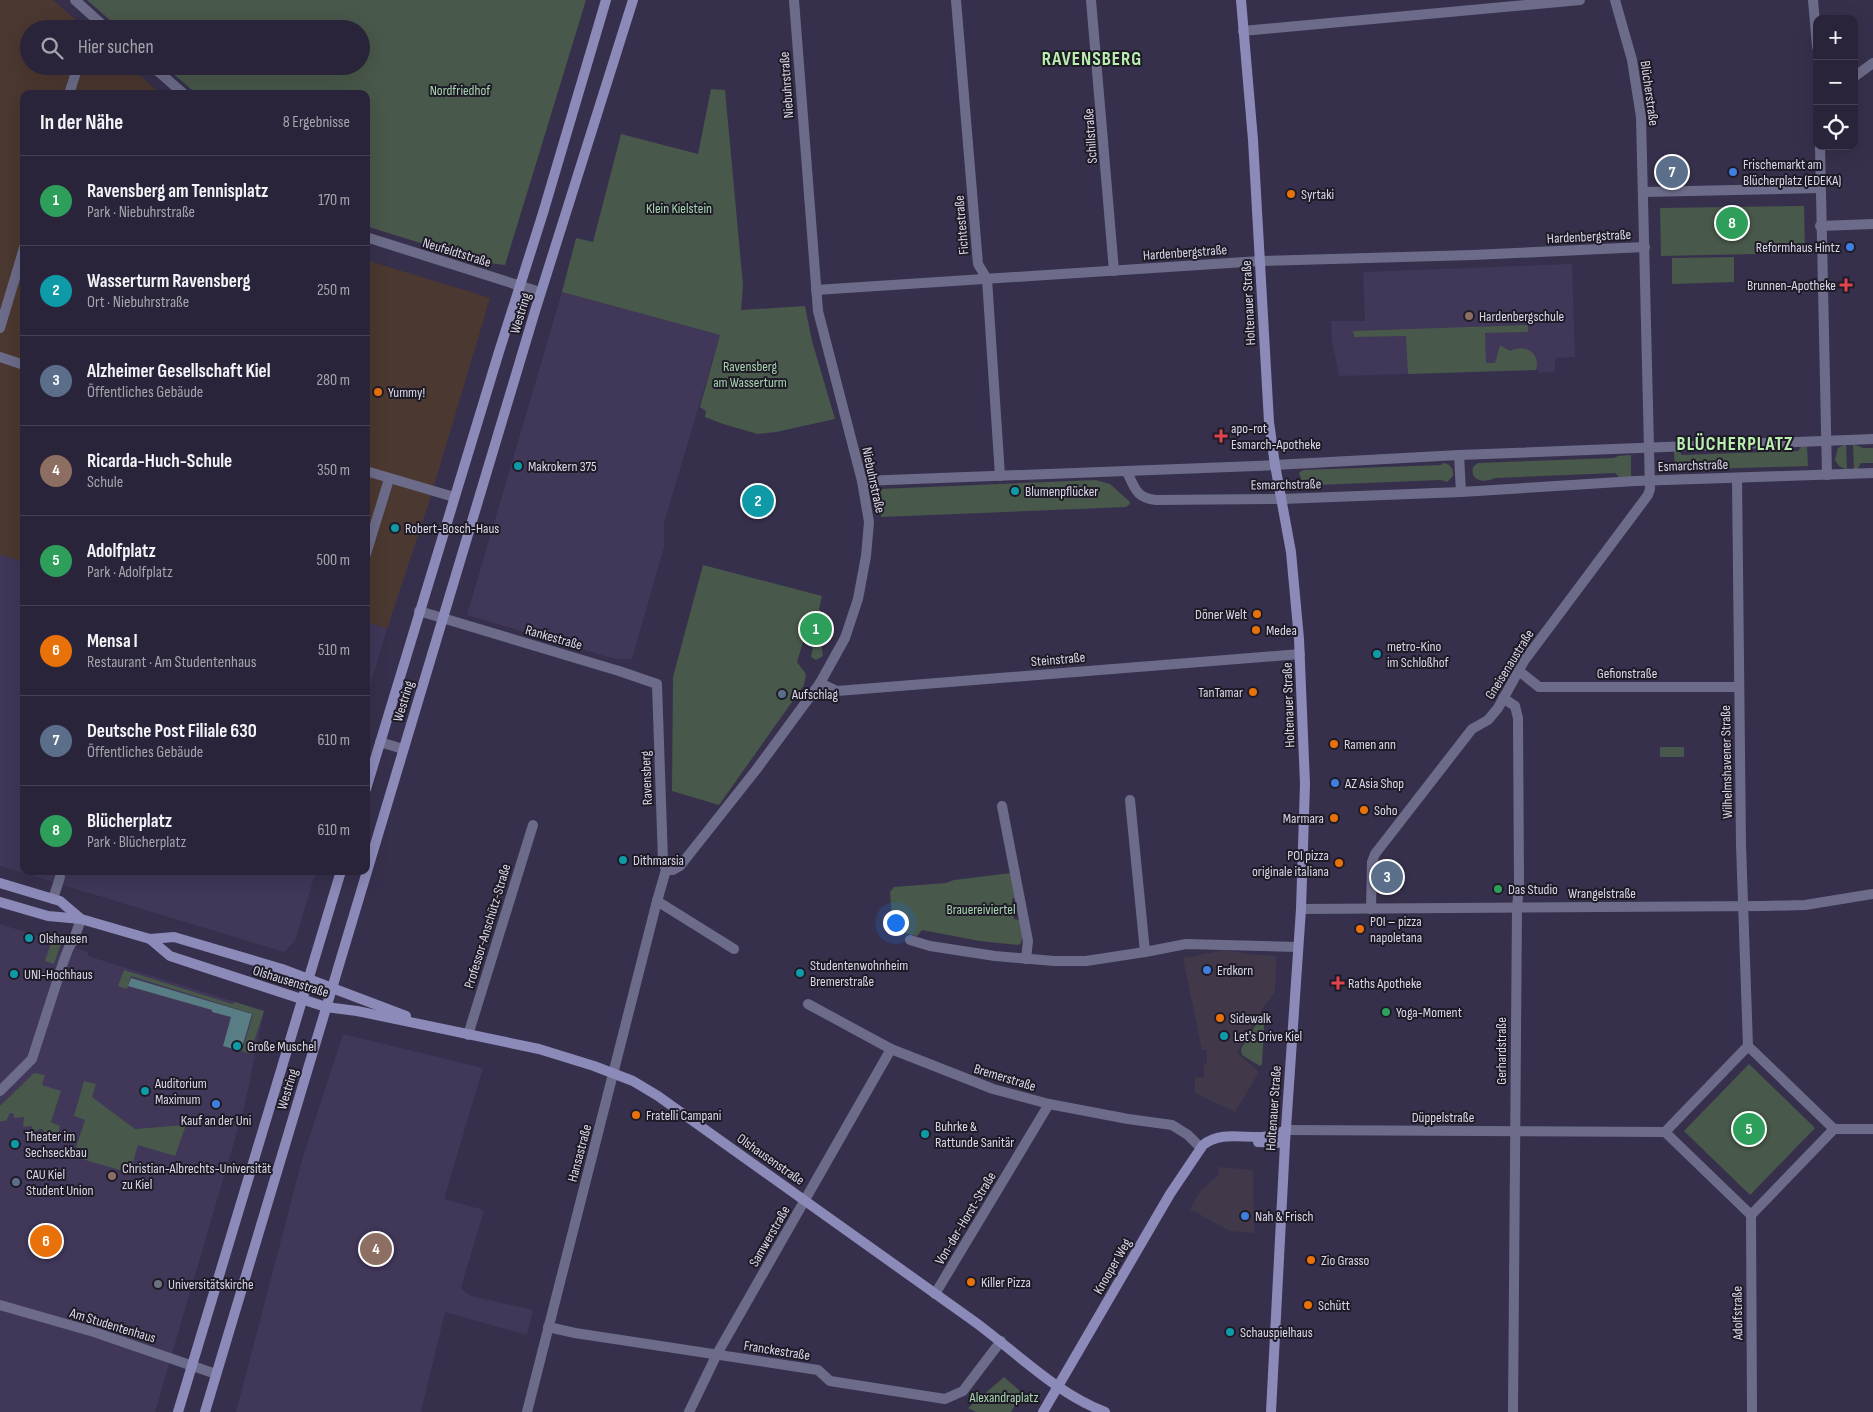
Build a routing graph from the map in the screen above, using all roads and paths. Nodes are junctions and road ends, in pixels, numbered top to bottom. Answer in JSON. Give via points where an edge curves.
{"nodes":[{"id":1,"x":75,"y":0,"type":"edge"},
{"id":2,"x":606,"y":0,"type":"edge"},
{"id":3,"x":633,"y":0,"type":"edge"},
{"id":4,"x":794,"y":0,"type":"edge"},
{"id":5,"x":956,"y":0,"type":"edge"},
{"id":6,"x":1091,"y":0,"type":"edge"},
{"id":7,"x":1240,"y":0,"type":"edge"},
{"id":8,"x":1580,"y":0,"type":"edge"},
{"id":9,"x":1615,"y":0,"type":"edge"},
{"id":10,"x":1813,"y":0,"type":"edge"},
{"id":11,"x":1814,"y":15,"type":"edge"},
{"id":12,"x":97,"y":20,"type":"edge"},
{"id":13,"x":1244,"y":31,"type":"junction"},
{"id":14,"x":1873,"y":64,"type":"edge"},
{"id":15,"x":75,"y":75,"type":"edge"},
{"id":16,"x":162,"y":75,"type":"edge"},
{"id":17,"x":1858,"y":75,"type":"edge"},
{"id":18,"x":70,"y":90,"type":"edge"},
{"id":19,"x":179,"y":90,"type":"edge"},
{"id":20,"x":1820,"y":150,"type":"edge"},
{"id":21,"x":1820,"y":188,"type":"junction"},
{"id":22,"x":1644,"y":192,"type":"junction"},
{"id":23,"x":1873,"y":224,"type":"edge"},
{"id":24,"x":1820,"y":226,"type":"junction"},
{"id":25,"x":370,"y":238,"type":"edge"},
{"id":26,"x":1645,"y":247,"type":"junction"},
{"id":27,"x":20,"y":261,"type":"edge"},
{"id":28,"x":1260,"y":261,"type":"junction"},
{"id":29,"x":1114,"y":270,"type":"junction"},
{"id":30,"x":986,"y":279,"type":"junction"},
{"id":31,"x":520,"y":286,"type":"junction"},
{"id":32,"x":816,"y":290,"type":"junction"},
{"id":33,"x":540,"y":292,"type":"junction"},
{"id":34,"x":0,"y":328,"type":"edge"},
{"id":35,"x":0,"y":357,"type":"edge"},
{"id":36,"x":20,"y":364,"type":"edge"},
{"id":37,"x":1873,"y":439,"type":"edge"},
{"id":38,"x":1826,"y":441,"type":"junction"},
{"id":39,"x":1648,"y":449,"type":"junction"},
{"id":40,"x":1459,"y":455,"type":"junction"},
{"id":41,"x":1275,"y":465,"type":"junction"},
{"id":42,"x":1127,"y":472,"type":"junction"},
{"id":43,"x":370,"y":473,"type":"edge"},
{"id":44,"x":1873,"y":473,"type":"edge"},
{"id":45,"x":1827,"y":474,"type":"junction"},
{"id":46,"x":1000,"y":476,"type":"junction"},
{"id":47,"x":1736,"y":478,"type":"junction"},
{"id":48,"x":390,"y":479,"type":"junction"},
{"id":49,"x":862,"y":481,"type":"junction"},
{"id":50,"x":1650,"y":481,"type":"junction"},
{"id":51,"x":1460,"y":492,"type":"junction"},
{"id":52,"x":454,"y":497,"type":"junction"},
{"id":53,"x":1282,"y":499,"type":"junction"},
{"id":54,"x":370,"y":542,"type":"edge"},
{"id":55,"x":420,"y":611,"type":"junction"},
{"id":56,"x":442,"y":618,"type":"junction"},
{"id":57,"x":1300,"y":654,"type":"junction"},
{"id":58,"x":1519,"y":671,"type":"junction"},
{"id":59,"x":820,"y":683,"type":"junction"},
{"id":60,"x":657,"y":684,"type":"joint"},
{"id":61,"x":1739,"y":687,"type":"junction"},
{"id":62,"x":1504,"y":698,"type":"junction"},
{"id":63,"x":380,"y":742,"type":"junction"},
{"id":64,"x":403,"y":749,"type":"junction"},
{"id":65,"x":370,"y":776,"type":"edge"},
{"id":66,"x":1130,"y":800,"type":"dead end"},
{"id":67,"x":1002,"y":806,"type":"dead end"},
{"id":68,"x":533,"y":825,"type":"dead end"},
{"id":69,"x":370,"y":860,"type":"edge"},
{"id":70,"x":666,"y":870,"type":"junction"},
{"id":71,"x":340,"y":875,"type":"edge"},
{"id":72,"x":366,"y":875,"type":"edge"},
{"id":73,"x":60,"y":877,"type":"dead end"},
{"id":74,"x":0,"y":883,"type":"edge"},
{"id":75,"x":1873,"y":894,"type":"edge"},
{"id":76,"x":53,"y":899,"type":"junction"},
{"id":77,"x":657,"y":901,"type":"junction"},
{"id":78,"x":0,"y":902,"type":"edge"},
{"id":79,"x":1744,"y":906,"type":"junction"},
{"id":80,"x":1517,"y":908,"type":"junction"},
{"id":81,"x":1301,"y":909,"type":"junction"},
{"id":82,"x":1372,"y":909,"type":"junction"},
{"id":83,"x":81,"y":919,"type":"junction"},
{"id":84,"x":150,"y":939,"type":"junction"},
{"id":85,"x":910,"y":940,"type":"dead end"},
{"id":86,"x":1297,"y":947,"type":"junction"},
{"id":87,"x":734,"y":949,"type":"dead end"},
{"id":88,"x":1145,"y":952,"type":"junction"},
{"id":89,"x":1026,"y":959,"type":"junction"},
{"id":90,"x":308,"y":980,"type":"junction"},
{"id":91,"x":332,"y":988,"type":"junction"},
{"id":92,"x":302,"y":1000,"type":"junction"},
{"id":93,"x":808,"y":1004,"type":"dead end"},
{"id":94,"x":326,"y":1007,"type":"junction"},
{"id":95,"x":433,"y":1027,"type":"junction"},
{"id":96,"x":468,"y":1035,"type":"junction"},
{"id":97,"x":1748,"y":1046,"type":"junction"},
{"id":98,"x":891,"y":1049,"type":"junction"},
{"id":99,"x":614,"y":1073,"type":"junction"},
{"id":100,"x":0,"y":1091,"type":"edge"},
{"id":101,"x":1049,"y":1104,"type":"junction"},
{"id":102,"x":1834,"y":1129,"type":"junction"},
{"id":103,"x":1873,"y":1129,"type":"edge"},
{"id":104,"x":1286,"y":1130,"type":"junction"},
{"id":105,"x":1514,"y":1131,"type":"junction"},
{"id":106,"x":1665,"y":1132,"type":"junction"},
{"id":107,"x":1216,"y":1139,"type":"junction"},
{"id":108,"x":1285,"y":1143,"type":"junction"},
{"id":109,"x":1201,"y":1148,"type":"junction"},
{"id":110,"x":805,"y":1200,"type":"junction"},
{"id":111,"x":1751,"y":1215,"type":"junction"},
{"id":112,"x":935,"y":1294,"type":"junction"},
{"id":113,"x":0,"y":1305,"type":"edge"},
{"id":114,"x":548,"y":1327,"type":"junction"},
{"id":115,"x":1001,"y":1341,"type":"junction"},
{"id":116,"x":717,"y":1354,"type":"junction"},
{"id":117,"x":192,"y":1365,"type":"junction"},
{"id":118,"x":216,"y":1374,"type":"junction"},
{"id":119,"x":1058,"y":1387,"type":"junction"},
{"id":120,"x":178,"y":1412,"type":"edge"},
{"id":121,"x":205,"y":1412,"type":"edge"},
{"id":122,"x":527,"y":1412,"type":"edge"},
{"id":123,"x":689,"y":1412,"type":"edge"},
{"id":124,"x":1043,"y":1412,"type":"edge"},
{"id":125,"x":1106,"y":1412,"type":"edge"},
{"id":126,"x":1271,"y":1412,"type":"edge"},
{"id":127,"x":1513,"y":1412,"type":"edge"},
{"id":128,"x":1752,"y":1412,"type":"edge"}],
"edges":[{"from":1,"to":12,"type":"street"},
{"from":2,"to":31,"type":"main road","name":"Westring"},
{"from":3,"to":33,"type":"main road","name":"Westring"},
{"from":4,"to":32,"type":"street","name":"Niebuhrstraße"},
{"from":5,"to":30,"type":"street","name":"Fichtestraße","via":[[978,264]]},
{"from":6,"to":29,"type":"street","name":"Schillstraße"},
{"from":7,"to":13,"type":"main road","name":"Holtenauer Straße"},
{"from":8,"to":13,"type":"street"},
{"from":9,"to":22,"type":"street","name":"Blücherstraße","via":[[1635,75],[1641,116]]},
{"from":10,"to":11,"type":"street"},
{"from":13,"to":28,"type":"main road","name":"Holtenauer Straße"},
{"from":14,"to":17,"type":"street"},
{"from":15,"to":18,"type":"street"},
{"from":16,"to":19,"type":"street"},
{"from":20,"to":21,"type":"street"},
{"from":21,"to":22,"type":"street"},
{"from":21,"to":24,"type":"street"},
{"from":22,"to":26,"type":"street"},
{"from":23,"to":24,"type":"street"},
{"from":24,"to":38,"type":"street"},
{"from":25,"to":31,"type":"street","name":"Neufeldtstraße"},
{"from":26,"to":28,"type":"street","name":"Hardenbergstraße"},
{"from":26,"to":39,"type":"street"},
{"from":27,"to":34,"type":"street"},
{"from":28,"to":29,"type":"street","name":"Hardenbergstraße"},
{"from":28,"to":41,"type":"main road","name":"Holtenauer Straße","via":[[1269,422]]},
{"from":29,"to":30,"type":"street","name":"Hardenbergstraße"},
{"from":30,"to":32,"type":"street","name":"Hardenbergstraße"},
{"from":30,"to":46,"type":"street","name":"Fichtestraße"},
{"from":31,"to":33,"type":"street","name":"Neufeldtstraße"},
{"from":31,"to":52,"type":"main road","name":"Westring"},
{"from":32,"to":49,"type":"street","name":"Niebuhrstraße","via":[[818,311]]},
{"from":33,"to":56,"type":"main road","name":"Westring"},
{"from":35,"to":36,"type":"street"},
{"from":37,"to":38,"type":"street","name":"Esmarchstraße"},
{"from":38,"to":39,"type":"street","name":"Esmarchstraße"},
{"from":38,"to":45,"type":"street"},
{"from":39,"to":40,"type":"street","name":"Esmarchstraße"},
{"from":39,"to":50,"type":"street","name":"Esmarchstraße"},
{"from":40,"to":41,"type":"street","name":"Esmarchstraße"},
{"from":40,"to":51,"type":"street"},
{"from":41,"to":42,"type":"street","name":"Esmarchstraße"},
{"from":41,"to":53,"type":"main road","name":"Holtenauer Straße"},
{"from":42,"to":46,"type":"street","name":"Esmarchstraße"},
{"from":42,"to":53,"type":"street","name":"Esmarchstraße","via":[[1136,491],[1148,499]]},
{"from":43,"to":48,"type":"street"},
{"from":44,"to":45,"type":"street","name":"Esmarchstraße"},
{"from":45,"to":47,"type":"street","name":"Esmarchstraße"},
{"from":46,"to":49,"type":"street","name":"Esmarchstraße"},
{"from":47,"to":50,"type":"street","name":"Esmarchstraße"},
{"from":47,"to":61,"type":"street","name":"Wilhelmshavener Straße"},
{"from":48,"to":52,"type":"street"},
{"from":48,"to":54,"type":"street"},
{"from":49,"to":59,"type":"street","name":"Niebuhrstraße","via":[[869,522],[858,599],[845,638]]},
{"from":50,"to":51,"type":"street","name":"Esmarchstraße"},
{"from":50,"to":58,"type":"street","name":"Gneisenaustraße","via":[[1648,495]]},
{"from":51,"to":53,"type":"street","name":"Esmarchstraße"},
{"from":52,"to":55,"type":"main road","name":"Westring"},
{"from":53,"to":57,"type":"main road","name":"Holtenauer Straße","via":[[1291,552]]},
{"from":55,"to":56,"type":"street","name":"Rankestraße"},
{"from":55,"to":63,"type":"main road","name":"Westring"},
{"from":56,"to":60,"type":"street","name":"Rankestraße"},
{"from":56,"to":64,"type":"main road","name":"Westring"},
{"from":57,"to":59,"type":"street","name":"Steinstraße","via":[[838,690]]},
{"from":57,"to":81,"type":"main road","name":"Holtenauer Straße","via":[[1305,784]]},
{"from":58,"to":61,"type":"street","name":"Gefionstraße","via":[[1539,687]]},
{"from":58,"to":62,"type":"street","name":"Gneisenaustraße"},
{"from":59,"to":70,"type":"street","name":"Niebuhrstraße","via":[[680,866]]},
{"from":60,"to":70,"type":"street","name":"Ravensberg","via":[[663,861]]},
{"from":61,"to":79,"type":"street","name":"Wilhelmshavener Straße"},
{"from":62,"to":80,"type":"street","name":"Gerhardstraße","via":[[1515,706],[1518,718],[1520,857]]},
{"from":62,"to":82,"type":"street","name":"Gneisenaustraße","via":[[1488,720],[1472,729],[1375,854],[1372,862]]},
{"from":63,"to":64,"type":"street"},
{"from":63,"to":65,"type":"main road","name":"Westring"},
{"from":64,"to":69,"type":"main road","name":"Westring"},
{"from":66,"to":88,"type":"street"},
{"from":67,"to":89,"type":"street","via":[[1028,941]]},
{"from":68,"to":96,"type":"street","name":"Professor-Anschütz-Straße"},
{"from":70,"to":77,"type":"street"},
{"from":71,"to":90,"type":"main road","name":"Westring"},
{"from":72,"to":91,"type":"main road","name":"Westring"},
{"from":73,"to":76,"type":"street"},
{"from":74,"to":76,"type":"main road","name":"Olshausenstraße"},
{"from":75,"to":79,"type":"street","name":"Wrangelstraße","via":[[1805,905]]},
{"from":76,"to":83,"type":"main road","name":"Olshausenstraße"},
{"from":77,"to":87,"type":"street"},
{"from":77,"to":99,"type":"street","name":"Hansastraße"},
{"from":78,"to":83,"type":"main road","name":"Olshausenstraße","via":[[48,916]]},
{"from":79,"to":80,"type":"street","name":"Wrangelstraße"},
{"from":79,"to":97,"type":"street","name":"Wilhelmshavener Straße"},
{"from":80,"to":82,"type":"street","name":"Wrangelstraße"},
{"from":80,"to":105,"type":"street","name":"Gerhardstraße"},
{"from":81,"to":82,"type":"street","name":"Wrangelstraße"},
{"from":81,"to":86,"type":"main road","name":"Holtenauer Straße"},
{"from":83,"to":84,"type":"main road","name":"Olshausenstraße"},
{"from":83,"to":100,"type":"street","via":[[32,1059]]},
{"from":84,"to":90,"type":"main road","name":"Olshausenstraße","via":[[174,937],[282,969]]},
{"from":84,"to":92,"type":"main road","name":"Olshausenstraße","via":[[170,956]]},
{"from":85,"to":89,"type":"street","via":[[930,946]]},
{"from":86,"to":88,"type":"street","via":[[1196,943]]},
{"from":86,"to":104,"type":"main road","name":"Holtenauer Straße"},
{"from":88,"to":89,"type":"street","via":[[1086,961]]},
{"from":90,"to":91,"type":"main road","name":"Olshausenstraße"},
{"from":90,"to":92,"type":"main road","name":"Westring"},
{"from":91,"to":94,"type":"main road","name":"Westring"},
{"from":91,"to":95,"type":"main road","name":"Olshausenstraße"},
{"from":92,"to":94,"type":"main road","name":"Olshausenstraße"},
{"from":92,"to":117,"type":"main road","name":"Westring"},
{"from":93,"to":98,"type":"street","name":"Bremerstraße"},
{"from":94,"to":95,"type":"main road","name":"Olshausenstraße"},
{"from":94,"to":118,"type":"main road","name":"Westring"},
{"from":95,"to":96,"type":"main road","name":"Olshausenstraße"},
{"from":96,"to":99,"type":"main road","name":"Olshausenstraße","via":[[538,1049]]},
{"from":97,"to":102,"type":"street"},
{"from":97,"to":106,"type":"street"},
{"from":98,"to":101,"type":"street","name":"Bremerstraße","via":[[993,1089]]},
{"from":98,"to":110,"type":"street","name":"Samwerstraße"},
{"from":99,"to":110,"type":"main road","name":"Olshausenstraße","via":[[633,1080],[658,1096]]},
{"from":99,"to":114,"type":"street","name":"Hansastraße"},
{"from":101,"to":109,"type":"street","name":"Bremerstraße","via":[[1172,1125]]},
{"from":101,"to":112,"type":"street","name":"Von-der-Horst-Straße"},
{"from":102,"to":103,"type":"street"},
{"from":102,"to":111,"type":"street"},
{"from":104,"to":105,"type":"street","name":"Düppelstraße"},
{"from":104,"to":107,"type":"main road","name":"Düppelstraße","via":[[1262,1137]]},
{"from":104,"to":108,"type":"main road","name":"Holtenauer Straße"},
{"from":105,"to":106,"type":"street","name":"Düppelstraße"},
{"from":105,"to":127,"type":"street","name":"Gerhardstraße"},
{"from":106,"to":111,"type":"street"},
{"from":107,"to":108,"type":"main road"},
{"from":107,"to":109,"type":"main road","name":"Knooper Weg"},
{"from":108,"to":126,"type":"main road","name":"Holtenauer Straße"},
{"from":109,"to":119,"type":"main road","name":"Knooper Weg","via":[[1170,1194]]},
{"from":110,"to":112,"type":"main road","name":"Olshausenstraße"},
{"from":110,"to":116,"type":"street","name":"Samwerstraße"},
{"from":111,"to":128,"type":"street","name":"Adolfstraße"},
{"from":112,"to":115,"type":"main road","name":"Olshausenstraße"},
{"from":113,"to":117,"type":"street","name":"Am Studentenhaus"},
{"from":114,"to":116,"type":"street","name":"Franckestraße","via":[[575,1334]]},
{"from":114,"to":122,"type":"street","name":"Hansastraße"},
{"from":115,"to":116,"type":"street","name":"Franckestraße","via":[[963,1391],[945,1399],[830,1381],[818,1370]]},
{"from":115,"to":119,"type":"main road","name":"Olshausenstraße"},
{"from":116,"to":123,"type":"street","name":"Samwerstraße"},
{"from":117,"to":118,"type":"street","name":"Am Studentenhaus"},
{"from":117,"to":120,"type":"main road","name":"Westring"},
{"from":118,"to":121,"type":"main road","name":"Westring"},
{"from":119,"to":124,"type":"main road","name":"Knooper Weg"},
{"from":119,"to":125,"type":"main road","name":"Olshausenstraße"}]}
